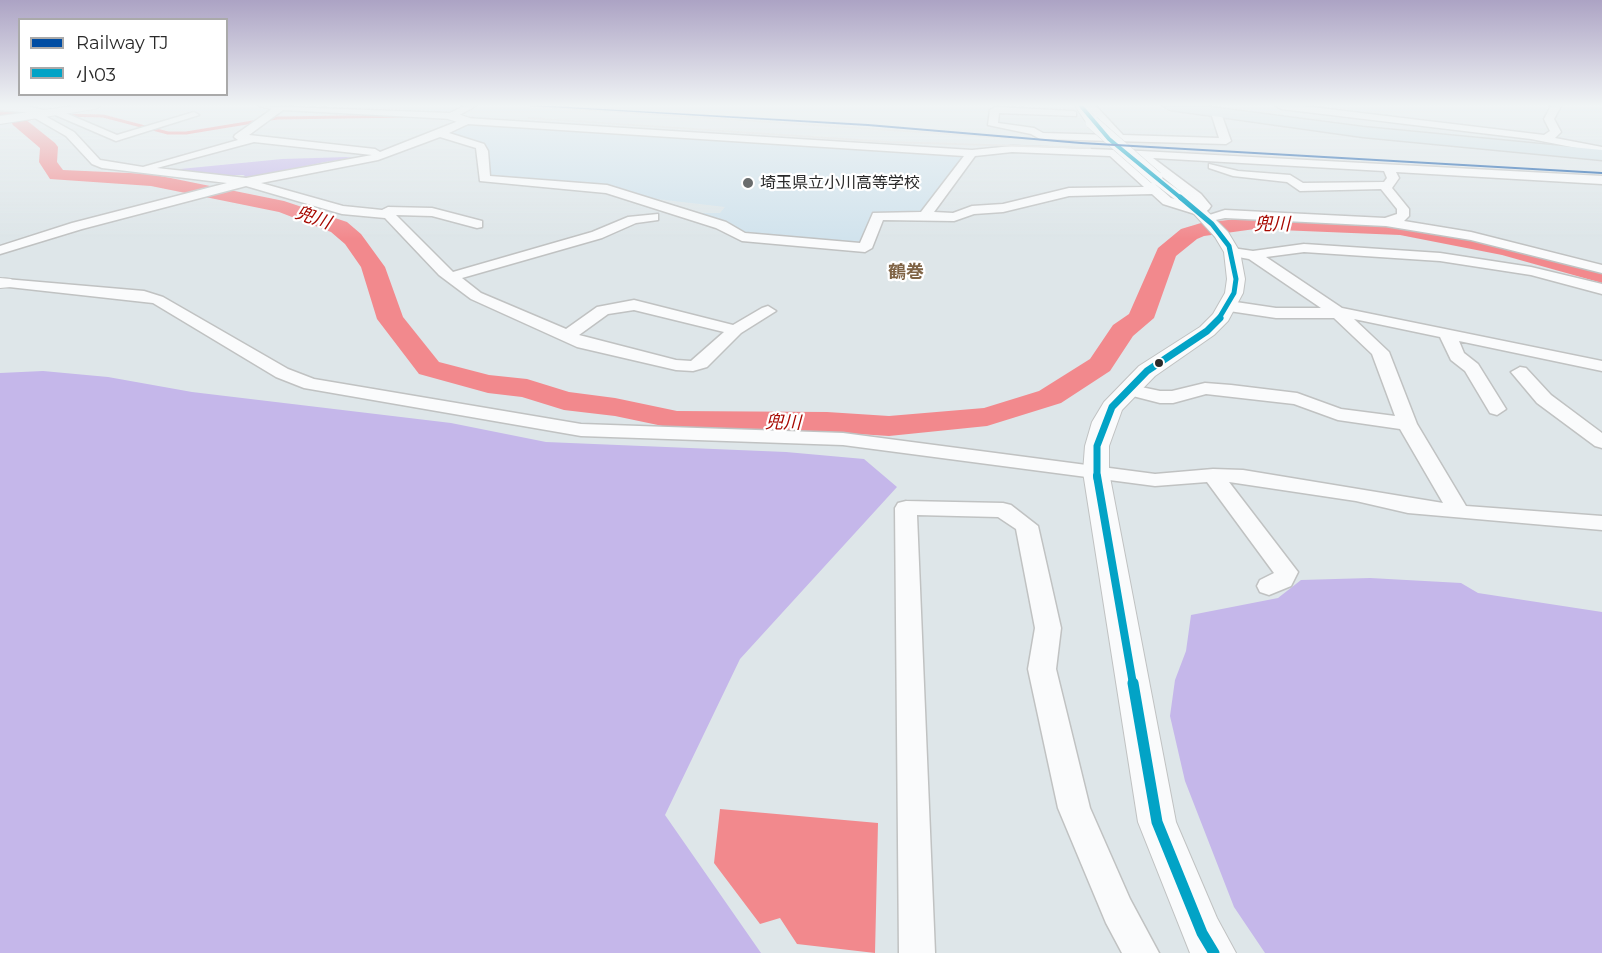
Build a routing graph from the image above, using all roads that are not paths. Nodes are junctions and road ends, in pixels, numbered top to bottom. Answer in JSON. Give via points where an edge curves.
{"nodes":[{"id":1,"x":94,"y":150,"type":"edge"},
{"id":2,"x":213,"y":150,"type":"edge"},
{"id":3,"x":360,"y":150,"type":"edge"},
{"id":4,"x":395,"y":150,"type":"edge"},
{"id":5,"x":482,"y":150,"type":"edge"},
{"id":6,"x":932,"y":150,"type":"edge"},
{"id":7,"x":997,"y":150,"type":"edge"},
{"id":8,"x":1049,"y":150,"type":"edge"},
{"id":9,"x":1128,"y":150,"type":"edge"},
{"id":10,"x":1554,"y":150,"type":"edge"},
{"id":11,"x":87,"y":151,"type":"joint"},
{"id":12,"x":972,"y":153,"type":"junction"},
{"id":13,"x":1113,"y":153,"type":"junction"},
{"id":14,"x":385,"y":154,"type":"junction"},
{"id":15,"x":1147,"y":155,"type":"junction"},
{"id":16,"x":1602,"y":155,"type":"edge"},
{"id":17,"x":1211,"y":162,"type":"junction"},
{"id":18,"x":141,"y":171,"type":"junction"},
{"id":19,"x":1138,"y":174,"type":"junction"},
{"id":20,"x":1389,"y":176,"type":"junction"},
{"id":21,"x":1162,"y":177,"type":"junction"},
{"id":22,"x":1602,"y":180,"type":"edge"},
{"id":23,"x":243,"y":183,"type":"junction"},
{"id":24,"x":465,"y":207,"type":"dead end"},
{"id":25,"x":440,"y":214,"type":"junction"},
{"id":26,"x":390,"y":215,"type":"junction"},
{"id":27,"x":925,"y":216,"type":"junction"},
{"id":28,"x":654,"y":217,"type":"dead end"},
{"id":29,"x":1206,"y":218,"type":"junction"},
{"id":30,"x":1385,"y":222,"type":"junction"},
{"id":31,"x":477,"y":224,"type":"dead end"},
{"id":32,"x":0,"y":250,"type":"edge"},
{"id":33,"x":1239,"y":252,"type":"junction"},
{"id":34,"x":1602,"y":269,"type":"edge"},
{"id":35,"x":451,"y":277,"type":"junction"},
{"id":36,"x":3,"y":283,"type":"edge"},
{"id":37,"x":1602,"y":289,"type":"edge"},
{"id":38,"x":1229,"y":306,"type":"junction"},
{"id":39,"x":768,"y":311,"type":"dead end"},
{"id":40,"x":1337,"y":312,"type":"junction"},
{"id":41,"x":735,"y":330,"type":"junction"},
{"id":42,"x":1447,"y":333,"type":"junction"},
{"id":43,"x":567,"y":336,"type":"junction"},
{"id":44,"x":1602,"y":366,"type":"edge"},
{"id":45,"x":1520,"y":372,"type":"dead end"},
{"id":46,"x":1127,"y":389,"type":"junction"},
{"id":47,"x":1497,"y":409,"type":"dead end"},
{"id":48,"x":1407,"y":424,"type":"junction"},
{"id":49,"x":1602,"y":442,"type":"edge"},
{"id":50,"x":1096,"y":472,"type":"junction"},
{"id":51,"x":1213,"y":475,"type":"junction"},
{"id":52,"x":1459,"y":512,"type":"junction"},
{"id":53,"x":1602,"y":523,"type":"edge"},
{"id":54,"x":1269,"y":586,"type":"dead end"},
{"id":55,"x":916,"y":953,"type":"edge"},
{"id":56,"x":1141,"y":953,"type":"edge"},
{"id":57,"x":1214,"y":953,"type":"edge"}],
"edges":[{"from":1,"to":11,"type":"street"},
{"from":2,"to":18,"type":"street"},
{"from":3,"to":14,"type":"street"},
{"from":4,"to":14,"type":"street"},
{"from":5,"to":27,"type":"street","via":[[484,179],[607,189],[721,225],[742,237],[865,248],[878,216]]},
{"from":6,"to":12,"type":"street"},
{"from":7,"to":12,"type":"street"},
{"from":8,"to":13,"type":"street"},
{"from":9,"to":21,"type":"street","bridge":true},
{"from":10,"to":16,"type":"highway"},
{"from":11,"to":18,"type":"street","via":[[96,162],[106,166]]},
{"from":12,"to":27,"type":"street"},
{"from":13,"to":15,"type":"street"},
{"from":13,"to":19,"type":"street"},
{"from":14,"to":23,"type":"street"},
{"from":15,"to":17,"type":"street"},
{"from":15,"to":21,"type":"street"},
{"from":17,"to":20,"type":"street"},
{"from":17,"to":20,"type":"street","via":[[1237,174],[1290,179],[1296,186],[1306,188],[1349,188]]},
{"from":17,"to":21,"type":"street"},
{"from":18,"to":23,"type":"street"},
{"from":19,"to":21,"type":"street"},
{"from":19,"to":21,"type":"street"},
{"from":20,"to":22,"type":"street","via":[[1449,180],[1476,171]]},
{"from":20,"to":30,"type":"street","via":[[1403,213],[1399,219]]},
{"from":21,"to":27,"type":"street","via":[[972,210],[954,217]]},
{"from":21,"to":29,"type":"street"},
{"from":23,"to":26,"type":"street","via":[[342,210]]},
{"from":23,"to":32,"type":"street"},
{"from":24,"to":25,"type":"street","via":[[456,204]]},
{"from":25,"to":26,"type":"street","via":[[388,211]]},
{"from":25,"to":31,"type":"street"},
{"from":26,"to":35,"type":"street"},
{"from":28,"to":35,"type":"street","via":[[633,220],[597,236]]},
{"from":29,"to":30,"type":"street","via":[[1225,214]]},
{"from":29,"to":33,"type":"street"},
{"from":30,"to":34,"type":"street","via":[[1471,236]]},
{"from":33,"to":37,"type":"street","via":[[1304,248],[1440,257],[1531,271]]},
{"from":33,"to":38,"type":"street"},
{"from":33,"to":40,"type":"street"},
{"from":35,"to":43,"type":"street","via":[[476,296]]},
{"from":36,"to":50,"type":"street","via":[[144,296],[158,300],[282,373],[310,384],[438,407],[581,430],[843,439]]},
{"from":38,"to":40,"type":"street","via":[[1276,313]]},
{"from":38,"to":46,"type":"street","via":[[1207,331]]},
{"from":39,"to":41,"type":"street"},
{"from":40,"to":42,"type":"street"},
{"from":40,"to":48,"type":"street","via":[[1380,352]]},
{"from":41,"to":43,"type":"street","via":[[634,305],[603,310]]},
{"from":41,"to":43,"type":"street","via":[[693,366],[583,343]]},
{"from":42,"to":44,"type":"street"},
{"from":42,"to":47,"type":"street","via":[[1457,356],[1472,368]]},
{"from":45,"to":49,"type":"street","via":[[1544,399]]},
{"from":46,"to":48,"type":"street","via":[[1160,397],[1205,388],[1231,390],[1297,399],[1338,414]]},
{"from":46,"to":50,"type":"street","via":[[1104,422],[1097,446]]},
{"from":48,"to":52,"type":"street"},
{"from":50,"to":51,"type":"street","via":[[1155,480]]},
{"from":50,"to":57,"type":"street","via":[[1156,822]]},
{"from":51,"to":52,"type":"street","via":[[1294,484]]},
{"from":51,"to":54,"type":"street","via":[[1286,572],[1282,580]]},
{"from":52,"to":53,"type":"street"},
{"from":55,"to":56,"type":"street","via":[[906,508],[1004,510],[1028,526],[1048,628],[1042,669],[1074,808],[1118,911]]}]}
